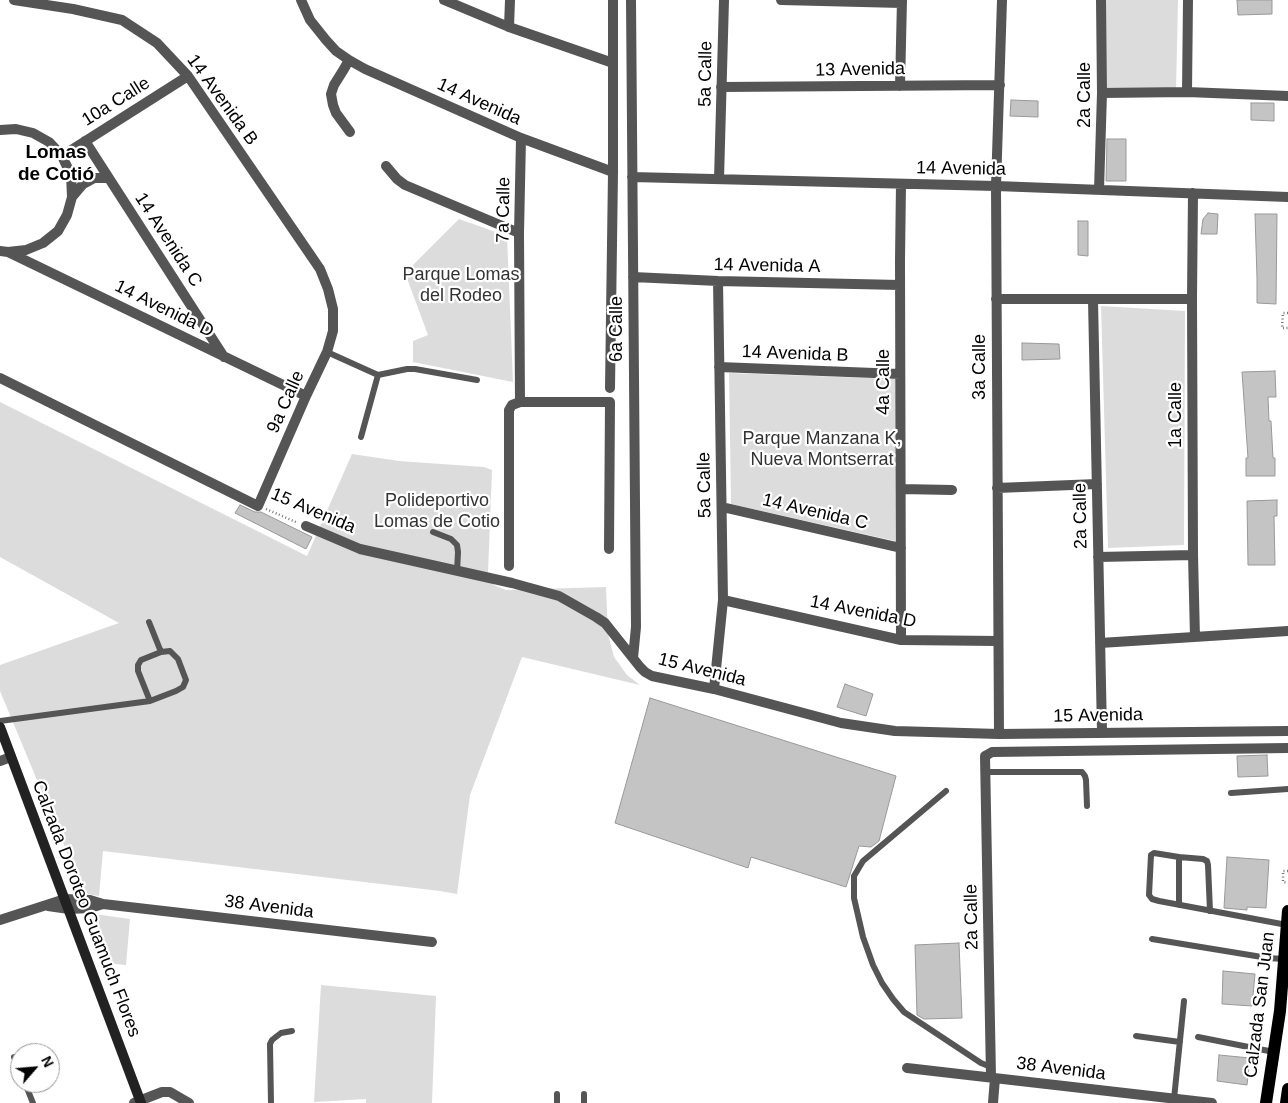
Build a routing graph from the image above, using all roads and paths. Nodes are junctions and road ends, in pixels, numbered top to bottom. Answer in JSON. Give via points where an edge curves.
{"nodes":[{"id":1,"x":14,"y":0,"type":"edge"},
{"id":2,"x":301,"y":0,"type":"edge"},
{"id":3,"x":444,"y":0,"type":"edge"},
{"id":4,"x":510,"y":0,"type":"edge"},
{"id":5,"x":613,"y":0,"type":"edge"},
{"id":6,"x":631,"y":0,"type":"edge"},
{"id":7,"x":724,"y":0,"type":"edge"},
{"id":8,"x":781,"y":0,"type":"edge"},
{"id":9,"x":1002,"y":0,"type":"edge"},
{"id":10,"x":1101,"y":0,"type":"edge"},
{"id":11,"x":1188,"y":0,"type":"edge"},
{"id":12,"x":902,"y":2,"type":"edge"},
{"id":13,"x":510,"y":27,"type":"junction"},
{"id":14,"x":349,"y":60,"type":"junction"},
{"id":15,"x":613,"y":63,"type":"junction"},
{"id":16,"x":188,"y":76,"type":"junction"},
{"id":17,"x":1000,"y":85,"type":"junction"},
{"id":18,"x":900,"y":86,"type":"junction"},
{"id":19,"x":722,"y":87,"type":"junction"},
{"id":20,"x":1187,"y":92,"type":"junction"},
{"id":21,"x":1102,"y":93,"type":"junction"},
{"id":22,"x":1288,"y":96,"type":"edge"},
{"id":23,"x":0,"y":130,"type":"edge"},
{"id":24,"x":350,"y":132,"type":"dead end"},
{"id":25,"x":522,"y":138,"type":"junction"},
{"id":26,"x":85,"y":141,"type":"junction"},
{"id":27,"x":62,"y":156,"type":"junction"},
{"id":28,"x":386,"y":166,"type":"dead end"},
{"id":29,"x":613,"y":172,"type":"junction"},
{"id":30,"x":632,"y":177,"type":"junction"},
{"id":31,"x":108,"y":178,"type":"junction"},
{"id":32,"x":719,"y":179,"type":"junction"},
{"id":33,"x":901,"y":184,"type":"junction"},
{"id":34,"x":996,"y":186,"type":"junction"},
{"id":35,"x":1099,"y":190,"type":"junction"},
{"id":36,"x":1193,"y":194,"type":"junction"},
{"id":37,"x":72,"y":197,"type":"junction"},
{"id":38,"x":1288,"y":197,"type":"edge"},
{"id":39,"x":519,"y":233,"type":"junction"},
{"id":40,"x":4,"y":252,"type":"edge"},
{"id":41,"x":633,"y":277,"type":"junction"},
{"id":42,"x":718,"y":281,"type":"junction"},
{"id":43,"x":900,"y":286,"type":"junction"},
{"id":44,"x":996,"y":299,"type":"junction"},
{"id":45,"x":1192,"y":299,"type":"junction"},
{"id":46,"x":1093,"y":300,"type":"junction"},
{"id":47,"x":333,"y":308,"type":"joint"},
{"id":48,"x":1288,"y":313,"type":"edge"},
{"id":49,"x":1288,"y":328,"type":"edge"},
{"id":50,"x":327,"y":352,"type":"junction"},
{"id":51,"x":224,"y":356,"type":"junction"},
{"id":52,"x":719,"y":367,"type":"junction"},
{"id":53,"x":900,"y":374,"type":"junction"},
{"id":54,"x":378,"y":375,"type":"junction"},
{"id":55,"x":0,"y":378,"type":"edge"},
{"id":56,"x":477,"y":380,"type":"dead end"},
{"id":57,"x":610,"y":388,"type":"dead end"},
{"id":58,"x":306,"y":396,"type":"junction"},
{"id":59,"x":520,"y":402,"type":"junction"},
{"id":60,"x":361,"y":437,"type":"dead end"},
{"id":61,"x":1097,"y":484,"type":"junction"},
{"id":62,"x":997,"y":488,"type":"junction"},
{"id":63,"x":901,"y":489,"type":"junction"},
{"id":64,"x":952,"y":490,"type":"dead end"},
{"id":65,"x":258,"y":506,"type":"junction"},
{"id":66,"x":722,"y":507,"type":"junction"},
{"id":67,"x":306,"y":526,"type":"joint"},
{"id":68,"x":433,"y":532,"type":"dead end"},
{"id":69,"x":901,"y":548,"type":"junction"},
{"id":70,"x":609,"y":549,"type":"dead end"},
{"id":71,"x":1193,"y":555,"type":"junction"},
{"id":72,"x":1098,"y":557,"type":"junction"},
{"id":73,"x":509,"y":566,"type":"dead end"},
{"id":74,"x":457,"y":572,"type":"junction"},
{"id":75,"x":724,"y":600,"type":"junction"},
{"id":76,"x":149,"y":622,"type":"dead end"},
{"id":77,"x":1288,"y":631,"type":"edge"},
{"id":78,"x":1195,"y":637,"type":"junction"},
{"id":79,"x":901,"y":640,"type":"junction"},
{"id":80,"x":998,"y":641,"type":"junction"},
{"id":81,"x":1100,"y":643,"type":"junction"},
{"id":82,"x":161,"y":652,"type":"junction"},
{"id":83,"x":633,"y":658,"type":"junction"},
{"id":84,"x":714,"y":688,"type":"junction"},
{"id":85,"x":150,"y":701,"type":"junction"},
{"id":86,"x":0,"y":721,"type":"edge"},
{"id":87,"x":0,"y":727,"type":"edge"},
{"id":88,"x":1288,"y":731,"type":"edge"},
{"id":89,"x":1102,"y":732,"type":"junction"},
{"id":90,"x":999,"y":734,"type":"junction"},
{"id":91,"x":1288,"y":748,"type":"edge"},
{"id":92,"x":12,"y":757,"type":"junction"},
{"id":93,"x":0,"y":761,"type":"edge"},
{"id":94,"x":986,"y":772,"type":"junction"},
{"id":95,"x":1288,"y":789,"type":"edge"},
{"id":96,"x":946,"y":791,"type":"dead end"},
{"id":97,"x":1231,"y":793,"type":"dead end"},
{"id":98,"x":1087,"y":806,"type":"dead end"},
{"id":99,"x":1179,"y":857,"type":"junction"},
{"id":100,"x":1288,"y":871,"type":"edge"},
{"id":101,"x":1288,"y":883,"type":"edge"},
{"id":102,"x":65,"y":899,"type":"junction"},
{"id":103,"x":103,"y":904,"type":"junction"},
{"id":104,"x":1179,"y":905,"type":"junction"},
{"id":105,"x":47,"y":906,"type":"junction"},
{"id":106,"x":69,"y":909,"type":"junction"},
{"id":107,"x":1210,"y":910,"type":"junction"},
{"id":108,"x":1288,"y":911,"type":"edge"},
{"id":109,"x":0,"y":920,"type":"edge"},
{"id":110,"x":1287,"y":925,"type":"edge"},
{"id":111,"x":1152,"y":939,"type":"dead end"},
{"id":112,"x":432,"y":942,"type":"dead end"},
{"id":113,"x":1284,"y":960,"type":"junction"},
{"id":114,"x":1184,"y":1001,"type":"dead end"},
{"id":115,"x":292,"y":1031,"type":"dead end"},
{"id":116,"x":1136,"y":1036,"type":"dead end"},
{"id":117,"x":1198,"y":1037,"type":"dead end"},
{"id":118,"x":1180,"y":1042,"type":"junction"},
{"id":119,"x":1274,"y":1052,"type":"junction"},
{"id":120,"x":907,"y":1068,"type":"dead end"},
{"id":121,"x":993,"y":1074,"type":"junction"},
{"id":122,"x":1288,"y":1089,"type":"edge"},
{"id":123,"x":557,"y":1094,"type":"dead end"},
{"id":124,"x":584,"y":1094,"type":"dead end"},
{"id":125,"x":1174,"y":1099,"type":"junction"},
{"id":126,"x":138,"y":1102,"type":"edge"},
{"id":127,"x":189,"y":1103,"type":"edge"},
{"id":128,"x":270,"y":1103,"type":"edge"},
{"id":129,"x":557,"y":1103,"type":"edge"},
{"id":130,"x":584,"y":1103,"type":"edge"},
{"id":131,"x":993,"y":1103,"type":"edge"},
{"id":132,"x":1212,"y":1103,"type":"edge"},
{"id":133,"x":1266,"y":1103,"type":"edge"},
{"id":134,"x":1286,"y":1103,"type":"edge"}],
"edges":[{"from":1,"to":16,"type":"street","name":"14 Avenida B","via":[[122,20],[157,43]]},
{"from":2,"to":14,"type":"street","name":"14 Avenida","via":[[315,28]]},
{"from":3,"to":13,"type":"street"},
{"from":4,"to":13,"type":"street"},
{"from":5,"to":15,"type":"street","name":"6a Calle"},
{"from":6,"to":30,"type":"street","name":"6a Calle"},
{"from":7,"to":19,"type":"street","name":"5a Calle"},
{"from":8,"to":12,"type":"street"},
{"from":9,"to":17,"type":"street","name":"3a Calle"},
{"from":10,"to":21,"type":"street","name":"2a Calle"},
{"from":11,"to":20,"type":"street"},
{"from":12,"to":18,"type":"street"},
{"from":13,"to":15,"type":"street"},
{"from":14,"to":24,"type":"street","via":[[331,94],[336,113]]},
{"from":14,"to":25,"type":"street","name":"14 Avenida"},
{"from":15,"to":29,"type":"street","name":"6a Calle"},
{"from":16,"to":26,"type":"street","name":"10a Calle"},
{"from":16,"to":47,"type":"street","name":"14 Avenida B","via":[[320,269]]},
{"from":17,"to":18,"type":"street","name":"13 Avenida"},
{"from":17,"to":34,"type":"street","name":"3a Calle"},
{"from":18,"to":19,"type":"street","name":"13 Avenida"},
{"from":19,"to":32,"type":"street","name":"5a Calle"},
{"from":20,"to":21,"type":"street"},
{"from":20,"to":22,"type":"street"},
{"from":21,"to":35,"type":"street","name":"2a Calle"},
{"from":23,"to":27,"type":"street","via":[[33,133],[49,142]]},
{"from":25,"to":29,"type":"street","name":"14 Avenida"},
{"from":25,"to":39,"type":"street","name":"7a Calle"},
{"from":26,"to":27,"type":"street","name":"10a Calle"},
{"from":26,"to":31,"type":"street","name":"14 Avenida C"},
{"from":27,"to":37,"type":"street","via":[[70,176]]},
{"from":28,"to":39,"type":"street","via":[[405,184]]},
{"from":29,"to":57,"type":"street","name":"6a Calle"},
{"from":30,"to":32,"type":"street","name":"14 Avenida"},
{"from":30,"to":41,"type":"street","name":"6a Calle"},
{"from":31,"to":37,"type":"street","via":[[94,178],[83,184]]},
{"from":31,"to":51,"type":"street","name":"14 Avenida C"},
{"from":32,"to":33,"type":"street","name":"14 Avenida"},
{"from":33,"to":34,"type":"street","name":"14 Avenida"},
{"from":33,"to":43,"type":"street","name":"4a Calle"},
{"from":34,"to":35,"type":"street","name":"14 Avenida"},
{"from":34,"to":44,"type":"street","name":"3a Calle"},
{"from":35,"to":36,"type":"street","name":"14 Avenida"},
{"from":36,"to":38,"type":"street","name":"14 Avenida"},
{"from":36,"to":45,"type":"street","name":"1a Calle"},
{"from":37,"to":40,"type":"street","via":[[68,215],[58,231],[44,243],[26,250]]},
{"from":39,"to":59,"type":"street","name":"7a Calle"},
{"from":40,"to":51,"type":"street","name":"14 Avenida D"},
{"from":41,"to":42,"type":"street","name":"14 Avenida A"},
{"from":41,"to":83,"type":"street","name":"6a Calle","via":[[636,627]]},
{"from":42,"to":43,"type":"street","name":"14 Avenida A"},
{"from":42,"to":52,"type":"street","name":"5a Calle"},
{"from":43,"to":53,"type":"street","name":"4a Calle"},
{"from":44,"to":46,"type":"street"},
{"from":44,"to":62,"type":"street","name":"3a Calle"},
{"from":45,"to":46,"type":"street"},
{"from":45,"to":71,"type":"street","name":"1a Calle"},
{"from":46,"to":61,"type":"street","name":"2a Calle"},
{"from":47,"to":50,"type":"street","name":"9a Calle","via":[[333,331]]},
{"from":48,"to":49,"type":"path","via":[[1283,313],[1282,328]]},
{"from":50,"to":54,"type":"lane"},
{"from":50,"to":58,"type":"street","name":"9a Calle"},
{"from":51,"to":58,"type":"street","name":"14 Avenida D"},
{"from":52,"to":53,"type":"street","name":"14 Avenida B"},
{"from":52,"to":66,"type":"street","name":"5a Calle"},
{"from":53,"to":63,"type":"street","name":"4a Calle"},
{"from":54,"to":56,"type":"lane","via":[[407,369]]},
{"from":54,"to":60,"type":"lane"},
{"from":55,"to":65,"type":"street","name":"15 Avenida"},
{"from":58,"to":65,"type":"street","name":"9a Calle"},
{"from":59,"to":70,"type":"street","via":[[610,402]]},
{"from":59,"to":73,"type":"street","via":[[514,403],[509,410]]},
{"from":61,"to":62,"type":"street"},
{"from":61,"to":72,"type":"street","name":"2a Calle"},
{"from":62,"to":80,"type":"street","name":"3a Calle"},
{"from":63,"to":64,"type":"street"},
{"from":63,"to":69,"type":"street","name":"4a Calle"},
{"from":65,"to":67,"type":"path","name":"15 Avenida"},
{"from":66,"to":69,"type":"street","name":"14 Avenida C"},
{"from":66,"to":75,"type":"street","name":"5a Calle"},
{"from":67,"to":74,"type":"street","name":"15 Avenida","via":[[360,549]]},
{"from":68,"to":74,"type":"lane","via":[[452,539],[457,545]]},
{"from":69,"to":79,"type":"street","name":"4a Calle"},
{"from":71,"to":72,"type":"street"},
{"from":71,"to":78,"type":"street","name":"1a Calle"},
{"from":72,"to":81,"type":"street","name":"2a Calle"},
{"from":74,"to":83,"type":"street","name":"15 Avenida","via":[[558,596],[605,624]]},
{"from":75,"to":79,"type":"street","name":"14 Avenida D"},
{"from":75,"to":84,"type":"street","name":"5a Calle"},
{"from":76,"to":82,"type":"lane"},
{"from":77,"to":78,"type":"street"},
{"from":78,"to":81,"type":"street"},
{"from":79,"to":80,"type":"street","name":"14 Avenida D"},
{"from":80,"to":90,"type":"street","name":"3a Calle"},
{"from":81,"to":89,"type":"street","name":"2a Calle"},
{"from":82,"to":85,"type":"lane","via":[[141,660],[138,665]]},
{"from":82,"to":85,"type":"lane","via":[[170,651],[178,659],[186,680],[183,687]]},
{"from":83,"to":84,"type":"street","name":"15 Avenida","via":[[652,676]]},
{"from":84,"to":90,"type":"street","name":"15 Avenida","via":[[842,723],[895,730]]},
{"from":85,"to":86,"type":"lane"},
{"from":87,"to":92,"type":"main road","name":"Calzada Doroteo Guamuch Flores"},
{"from":88,"to":89,"type":"street","name":"15 Avenida"},
{"from":89,"to":90,"type":"street","name":"15 Avenida"},
{"from":91,"to":94,"type":"street","name":"2a Calle","via":[[992,752],[985,756]]},
{"from":92,"to":93,"type":"street"},
{"from":92,"to":102,"type":"main road","name":"Calzada Doroteo Guamuch Flores"},
{"from":94,"to":98,"type":"lane","via":[[1082,772],[1086,780]]},
{"from":94,"to":121,"type":"street","name":"2a Calle"},
{"from":95,"to":97,"type":"lane"},
{"from":96,"to":121,"type":"lane","via":[[863,861],[854,876],[854,898],[873,965],[893,999],[904,1012]]},
{"from":99,"to":104,"type":"lane"},
{"from":99,"to":104,"type":"lane","via":[[1151,855],[1149,895],[1152,899]]},
{"from":99,"to":107,"type":"lane","via":[[1207,861]]},
{"from":100,"to":101,"type":"path","via":[[1284,871],[1283,882]]},
{"from":102,"to":103,"type":"street","name":"38 Avenida"},
{"from":102,"to":105,"type":"street","name":"38 Avenida"},
{"from":102,"to":106,"type":"main road","name":"Calzada Doroteo Guamuch Flores"},
{"from":103,"to":106,"type":"street","name":"38 Avenida"},
{"from":103,"to":112,"type":"street","name":"38 Avenida"},
{"from":104,"to":107,"type":"lane"},
{"from":105,"to":106,"type":"street","name":"38 Avenida"},
{"from":105,"to":109,"type":"street","name":"38 Avenida"},
{"from":106,"to":126,"type":"main road","name":"Calzada Doroteo Guamuch Flores"},
{"from":107,"to":110,"type":"lane"},
{"from":108,"to":110,"type":"main road","name":"Calzada San Juan"},
{"from":110,"to":113,"type":"main road","name":"Calzada San Juan"},
{"from":111,"to":113,"type":"lane"},
{"from":113,"to":119,"type":"main road","name":"Calzada San Juan"},
{"from":114,"to":118,"type":"lane"},
{"from":115,"to":128,"type":"lane","via":[[281,1033],[270,1044]]},
{"from":116,"to":118,"type":"lane"},
{"from":117,"to":119,"type":"lane"},
{"from":118,"to":125,"type":"lane"},
{"from":119,"to":133,"type":"main road","name":"Calzada San Juan"},
{"from":120,"to":121,"type":"street","name":"38 Avenida"},
{"from":121,"to":125,"type":"street","name":"38 Avenida"},
{"from":121,"to":131,"type":"street","name":"2a Calle"},
{"from":122,"to":134,"type":"main road"},
{"from":123,"to":129,"type":"lane"},
{"from":124,"to":130,"type":"lane"},
{"from":125,"to":132,"type":"street","name":"38 Avenida"},
{"from":126,"to":127,"type":"street","via":[[170,1092]]}]}
